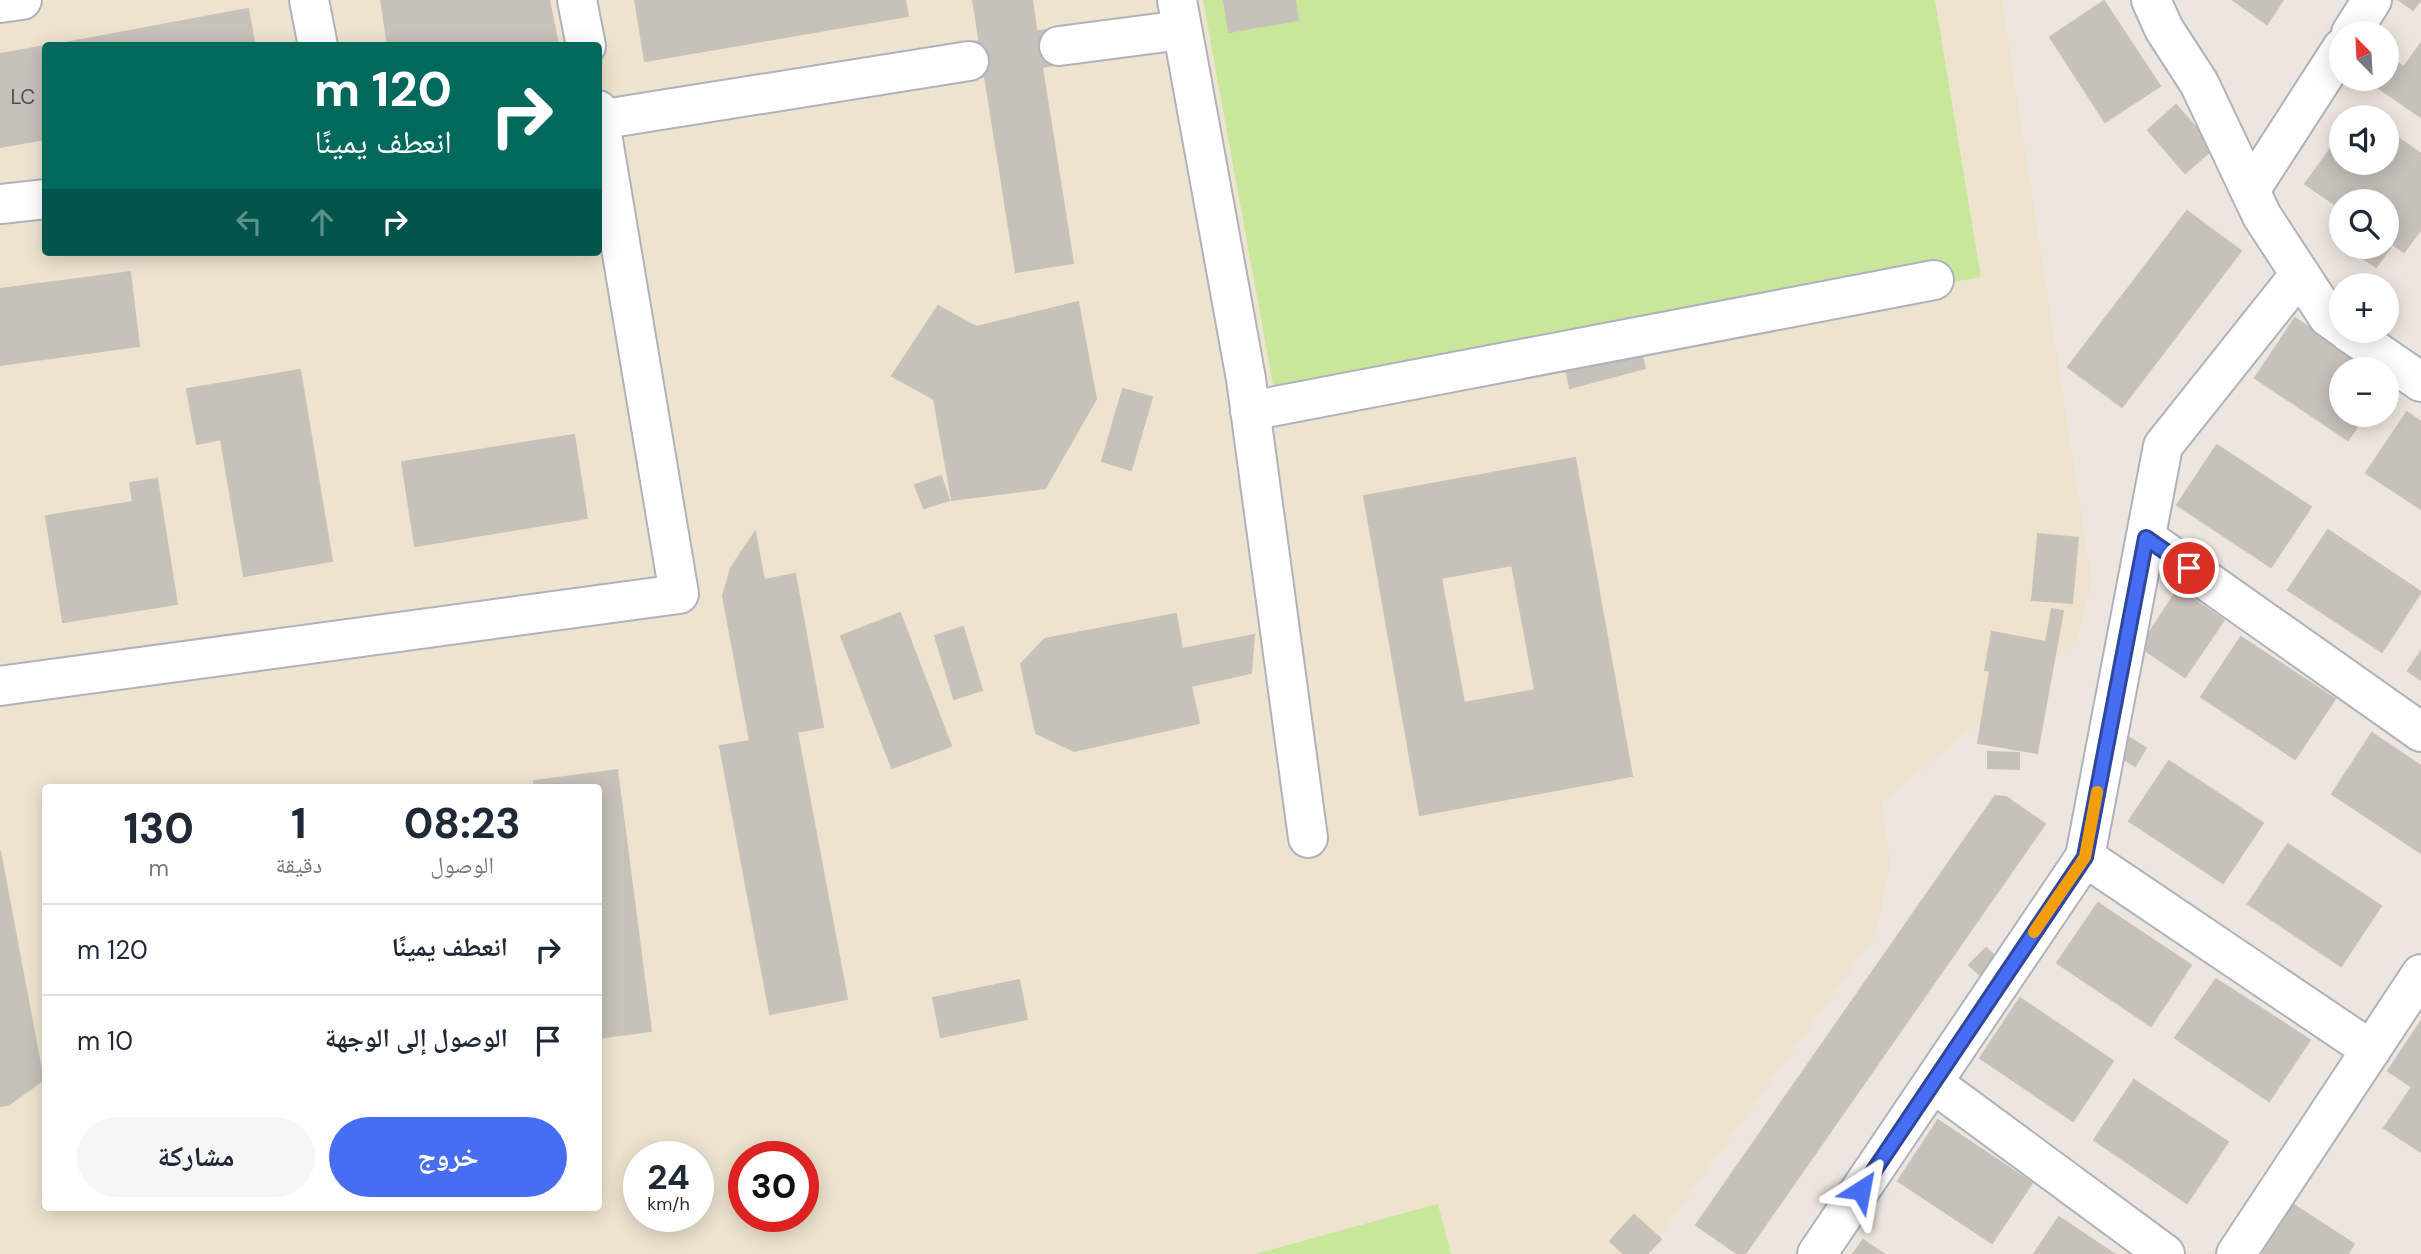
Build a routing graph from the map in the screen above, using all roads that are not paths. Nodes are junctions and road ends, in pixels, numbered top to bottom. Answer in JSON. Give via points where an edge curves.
{"nodes":[{"id":1,"x":22,"y":0,"type":"edge"},
{"id":2,"x":309,"y":0,"type":"edge"},
{"id":3,"x":577,"y":0,"type":"edge"},
{"id":4,"x":2151,"y":0,"type":"edge"},
{"id":5,"x":2372,"y":0,"type":"edge"},
{"id":6,"x":0,"y":3,"type":"edge"},
{"id":7,"x":1180,"y":15,"type":"edge"},
{"id":8,"x":2359,"y":21,"type":"edge"},
{"id":9,"x":317,"y":42,"type":"edge"},
{"id":10,"x":585,"y":42,"type":"edge"},
{"id":11,"x":1059,"y":46,"type":"tunnel mouth"},
{"id":12,"x":969,"y":61,"type":"tunnel mouth"},
{"id":13,"x":2329,"y":68,"type":"edge"},
{"id":14,"x":602,"y":116,"type":"edge"},
{"id":15,"x":602,"y":134,"type":"edge"},
{"id":16,"x":2251,"y":189,"type":"junction"},
{"id":17,"x":42,"y":199,"type":"edge"},
{"id":18,"x":0,"y":204,"type":"edge"},
{"id":19,"x":2300,"y":274,"type":"junction"},
{"id":20,"x":1934,"y":280,"type":"dead end"},
{"id":21,"x":2329,"y":318,"type":"edge"},
{"id":22,"x":2364,"y":343,"type":"edge"},
{"id":23,"x":2421,"y":382,"type":"edge"},
{"id":24,"x":1250,"y":411,"type":"junction"},
{"id":25,"x":2146,"y":538,"type":"junction"},
{"id":26,"x":0,"y":686,"type":"edge"},
{"id":27,"x":2421,"y":732,"type":"edge"},
{"id":28,"x":1308,"y":838,"type":"dead end"},
{"id":29,"x":2085,"y":857,"type":"junction"},
{"id":30,"x":2421,"y":974,"type":"edge"},
{"id":31,"x":2371,"y":1050,"type":"junction"},
{"id":32,"x":1933,"y":1083,"type":"junction"},
{"id":33,"x":1817,"y":1254,"type":"edge"},
{"id":34,"x":2165,"y":1254,"type":"edge"},
{"id":35,"x":2236,"y":1254,"type":"edge"}],
"edges":[{"from":1,"to":6,"type":"street"},
{"from":2,"to":9,"type":"street"},
{"from":3,"to":10,"type":"street"},
{"from":4,"to":16,"type":"street","via":[[2199,83]]},
{"from":5,"to":8,"type":"street"},
{"from":7,"to":11,"type":"street"},
{"from":7,"to":24,"type":"street"},
{"from":12,"to":14,"type":"street"},
{"from":13,"to":16,"type":"street"},
{"from":15,"to":26,"type":"street","via":[[679,594]]},
{"from":16,"to":19,"type":"street","via":[[2262,216]]},
{"from":17,"to":18,"type":"street"},
{"from":19,"to":21,"type":"street"},
{"from":19,"to":25,"type":"street","via":[[2163,446]]},
{"from":20,"to":24,"type":"street"},
{"from":22,"to":23,"type":"street"},
{"from":24,"to":28,"type":"street"},
{"from":25,"to":27,"type":"street"},
{"from":25,"to":29,"type":"street"},
{"from":29,"to":31,"type":"street"},
{"from":29,"to":32,"type":"street"},
{"from":30,"to":31,"type":"street"},
{"from":31,"to":35,"type":"street"},
{"from":32,"to":33,"type":"street"},
{"from":32,"to":34,"type":"street"}]}
